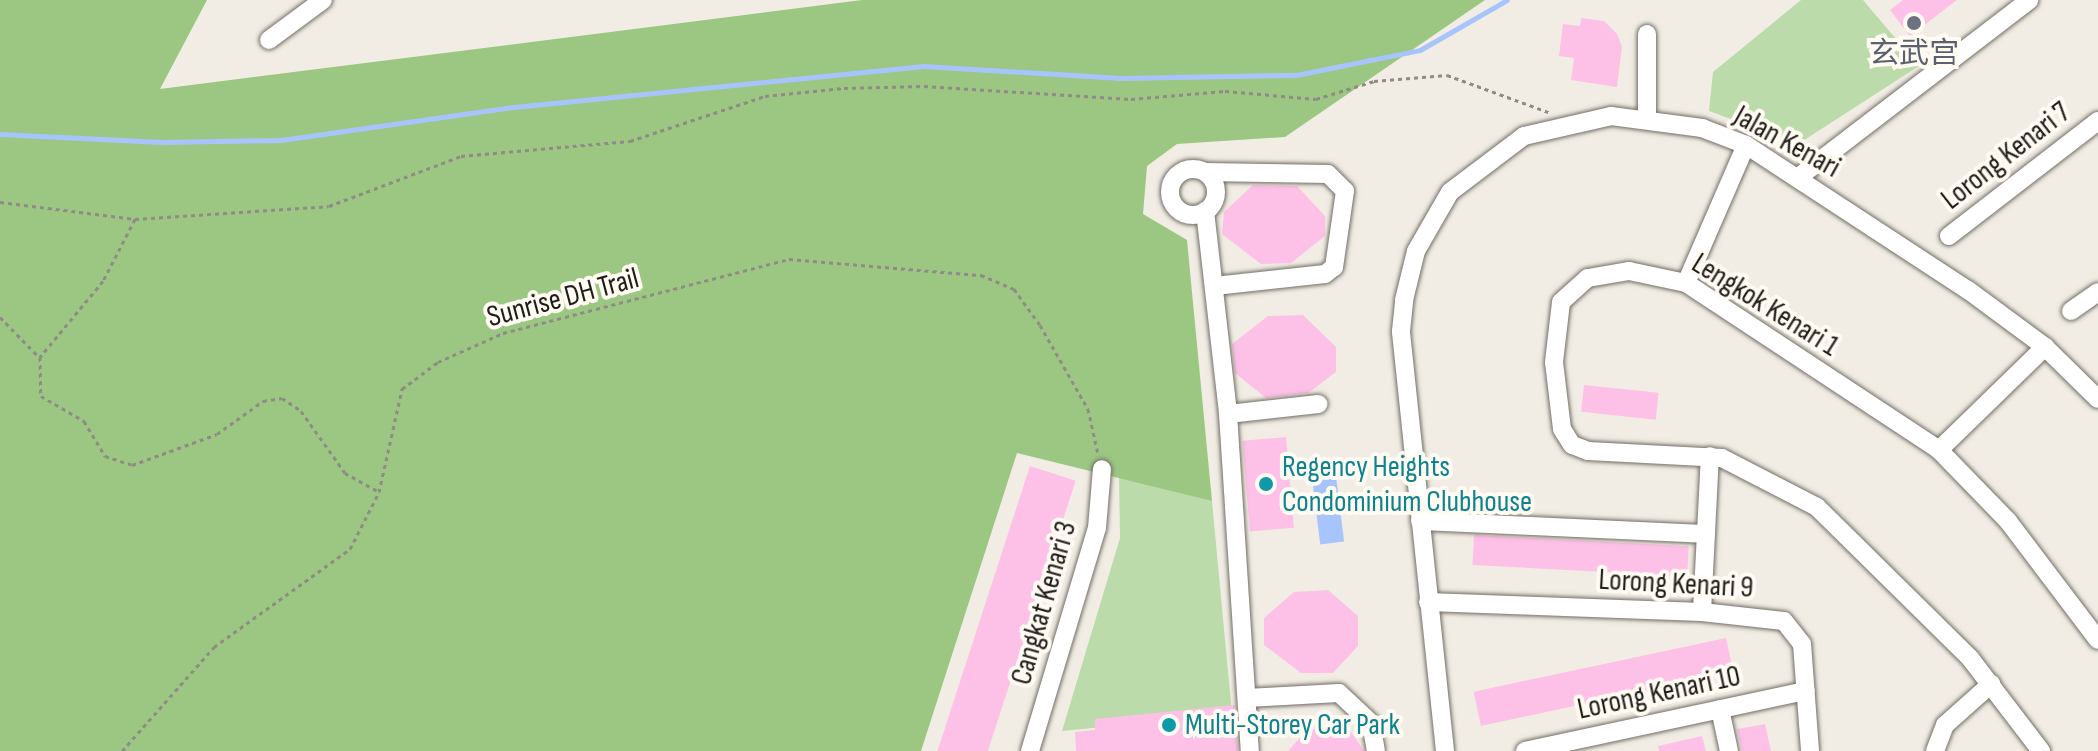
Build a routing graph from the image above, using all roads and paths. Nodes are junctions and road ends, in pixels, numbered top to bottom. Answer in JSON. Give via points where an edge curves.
{"nodes":[{"id":1,"x":323,"y":0,"type":"edge"},
{"id":2,"x":2029,"y":0,"type":"edge"},
{"id":3,"x":1647,"y":34,"type":"dead end"},
{"id":4,"x":269,"y":40,"type":"dead end"},
{"id":5,"x":1647,"y":117,"type":"junction"},
{"id":6,"x":2098,"y":121,"type":"edge"},
{"id":7,"x":1569,"y":122,"type":"junction"},
{"id":8,"x":1746,"y":145,"type":"junction"},
{"id":9,"x":1205,"y":172,"type":"junction"},
{"id":10,"x":1800,"y":176,"type":"junction"},
{"id":11,"x":0,"y":202,"type":"edge"},
{"id":12,"x":1205,"y":211,"type":"junction"},
{"id":13,"x":135,"y":219,"type":"junction"},
{"id":14,"x":1949,"y":236,"type":"dead end"},
{"id":15,"x":1686,"y":283,"type":"junction"},
{"id":16,"x":1215,"y":286,"type":"junction"},
{"id":17,"x":2098,"y":292,"type":"edge"},
{"id":18,"x":2071,"y":311,"type":"dead end"},
{"id":19,"x":0,"y":317,"type":"edge"},
{"id":20,"x":2045,"y":347,"type":"junction"},
{"id":21,"x":40,"y":357,"type":"junction"},
{"id":22,"x":2098,"y":399,"type":"edge"},
{"id":23,"x":1318,"y":404,"type":"dead end"},
{"id":24,"x":1228,"y":414,"type":"junction"},
{"id":25,"x":1939,"y":450,"type":"junction"},
{"id":26,"x":1710,"y":456,"type":"junction"},
{"id":27,"x":1102,"y":469,"type":"joint"},
{"id":28,"x":379,"y":492,"type":"junction"},
{"id":29,"x":1420,"y":521,"type":"junction"},
{"id":30,"x":1706,"y":534,"type":"junction"},
{"id":31,"x":1428,"y":602,"type":"junction"},
{"id":32,"x":1702,"y":612,"type":"junction"},
{"id":33,"x":2098,"y":640,"type":"edge"},
{"id":34,"x":1991,"y":684,"type":"junction"},
{"id":35,"x":1806,"y":691,"type":"junction"},
{"id":36,"x":1247,"y":698,"type":"junction"},
{"id":37,"x":1720,"y":709,"type":"junction"},
{"id":38,"x":122,"y":751,"type":"edge"},
{"id":39,"x":1030,"y":751,"type":"edge"},
{"id":40,"x":1250,"y":751,"type":"edge"},
{"id":41,"x":1262,"y":751,"type":"edge"},
{"id":42,"x":1376,"y":751,"type":"edge"},
{"id":43,"x":1445,"y":751,"type":"edge"},
{"id":44,"x":1525,"y":751,"type":"edge"},
{"id":45,"x":1729,"y":751,"type":"edge"},
{"id":46,"x":1810,"y":751,"type":"edge"},
{"id":47,"x":1935,"y":751,"type":"edge"},
{"id":48,"x":2041,"y":751,"type":"edge"}],
"edges":[{"from":1,"to":4,"type":"street"},
{"from":2,"to":10,"type":"street"},
{"from":3,"to":5,"type":"street"},
{"from":5,"to":7,"type":"street","name":"Jalan Kenari"},
{"from":5,"to":8,"type":"street","name":"Jalan Kenari"},
{"from":6,"to":14,"type":"street","name":"Lorong Kenari 7"},
{"from":7,"to":13,"type":"path","via":[[1447,75],[1374,81],[1316,99],[1225,91],[1131,99],[1052,91],[844,88],[765,96],[630,141],[461,156],[329,206]]},
{"from":7,"to":29,"type":"street","name":"Jalan Kenari","via":[[1524,136],[1484,161],[1450,192],[1416,251],[1401,331]]},
{"from":8,"to":10,"type":"street","name":"Jalan Kenari"},
{"from":8,"to":15,"type":"street"},
{"from":9,"to":12,"type":"street","via":[[1216,194]]},
{"from":9,"to":12,"type":"street","via":[[1186,169],[1169,188],[1179,211]]},
{"from":9,"to":16,"type":"street","via":[[1328,174],[1345,191],[1334,267],[1325,274]]},
{"from":10,"to":20,"type":"street","name":"Jalan Kenari"},
{"from":11,"to":13,"type":"path"},
{"from":12,"to":16,"type":"street"},
{"from":13,"to":21,"type":"path","via":[[103,281]]},
{"from":15,"to":25,"type":"street","name":"Lengkok Kenari 1"},
{"from":15,"to":26,"type":"street","name":"Lengkok Kenari 1","via":[[1629,271],[1588,278],[1561,302],[1554,362],[1562,429],[1572,445],[1588,451]]},
{"from":16,"to":24,"type":"street"},
{"from":17,"to":18,"type":"street"},
{"from":19,"to":21,"type":"path"},
{"from":20,"to":22,"type":"street","name":"Jalan Kenari"},
{"from":20,"to":25,"type":"street"},
{"from":21,"to":28,"type":"path","via":[[41,396],[84,421],[105,456],[132,465],[177,452],[217,434],[263,401],[282,398],[301,411],[345,473]]},
{"from":23,"to":24,"type":"street"},
{"from":24,"to":36,"type":"street"},
{"from":25,"to":33,"type":"street","name":"Lengkok Kenari 1","via":[[2008,521]]},
{"from":26,"to":30,"type":"street"},
{"from":26,"to":34,"type":"street","name":"Lengkok Kenari 1","via":[[1829,517]]},
{"from":27,"to":28,"type":"path","name":"Sunrise DH Trail","via":[[1088,409],[1014,289],[981,275],[789,259],[503,333],[438,362],[402,389]]},
{"from":27,"to":39,"type":"street","name":"Cangkat Kenari 3","via":[[1097,528]]},
{"from":28,"to":38,"type":"path","name":"Sunrise DH Trail","via":[[350,549],[214,647]]},
{"from":29,"to":30,"type":"street"},
{"from":29,"to":31,"type":"street","name":"Jalan Kenari"},
{"from":30,"to":32,"type":"street"},
{"from":31,"to":32,"type":"street","name":"Lorong Kenari 9"},
{"from":31,"to":43,"type":"street","name":"Jalan Kenari"},
{"from":32,"to":35,"type":"street","name":"Lorong Kenari 9","via":[[1768,616],[1797,631]]},
{"from":34,"to":47,"type":"street","via":[[1945,725]]},
{"from":34,"to":48,"type":"street","name":"Lengkok Kenari 1"},
{"from":35,"to":37,"type":"street","name":"Lorong Kenari 10"},
{"from":35,"to":46,"type":"street","name":"Lorong Kenari 9"},
{"from":36,"to":40,"type":"street"},
{"from":36,"to":41,"type":"street","via":[[1257,716]]},
{"from":36,"to":42,"type":"street","via":[[1339,693],[1371,723]]},
{"from":37,"to":44,"type":"street","name":"Lorong Kenari 10"},
{"from":37,"to":45,"type":"street"}]}
